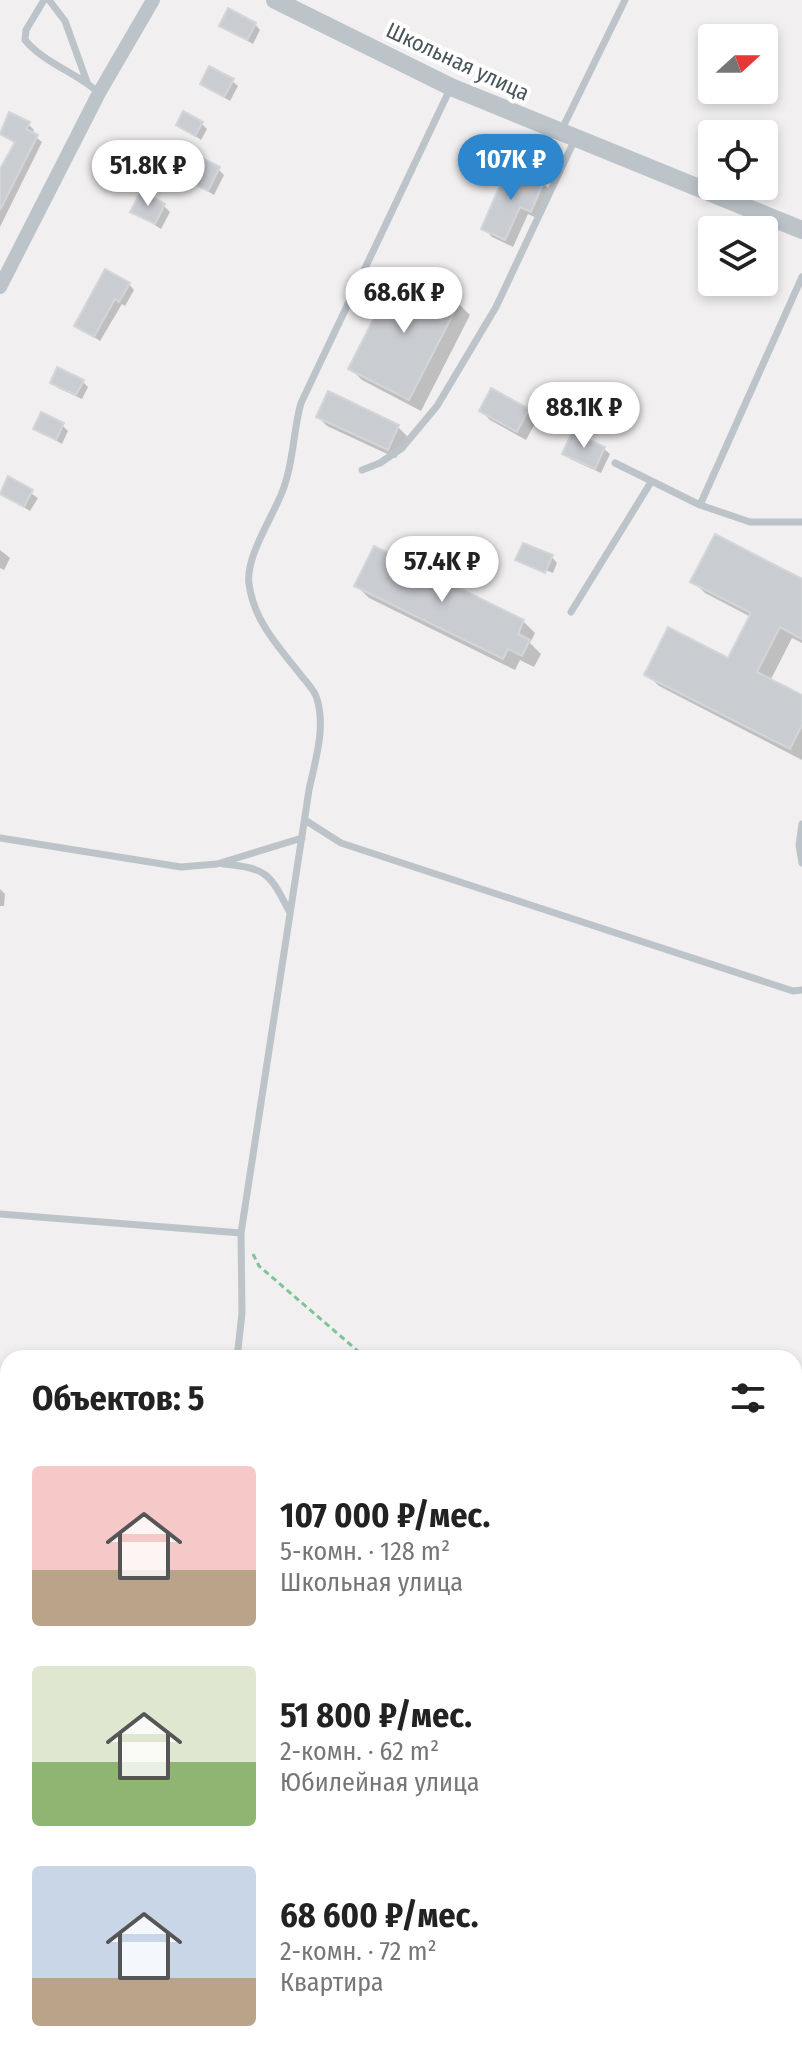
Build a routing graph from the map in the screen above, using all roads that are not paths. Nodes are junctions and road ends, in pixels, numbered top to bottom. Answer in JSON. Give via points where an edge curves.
{"nodes":[{"id":1,"x":47,"y":0,"type":"edge"},
{"id":2,"x":153,"y":0,"type":"edge"},
{"id":3,"x":275,"y":0,"type":"edge"},
{"id":4,"x":625,"y":0,"type":"edge"},
{"id":5,"x":87,"y":82,"type":"junction"},
{"id":6,"x":451,"y":87,"type":"junction"},
{"id":7,"x":99,"y":93,"type":"junction"},
{"id":8,"x":568,"y":136,"type":"junction"},
{"id":9,"x":802,"y":230,"type":"edge"},
{"id":10,"x":802,"y":277,"type":"edge"},
{"id":11,"x":0,"y":287,"type":"edge"},
{"id":12,"x":615,"y":463,"type":"dead end"},
{"id":13,"x":362,"y":470,"type":"dead end"},
{"id":14,"x":651,"y":482,"type":"junction"},
{"id":15,"x":700,"y":505,"type":"junction"},
{"id":16,"x":802,"y":522,"type":"edge"},
{"id":17,"x":571,"y":612,"type":"dead end"},
{"id":18,"x":305,"y":820,"type":"junction"},
{"id":19,"x":802,"y":824,"type":"edge"},
{"id":20,"x":0,"y":838,"type":"edge"},
{"id":21,"x":302,"y":838,"type":"junction"},
{"id":22,"x":802,"y":863,"type":"edge"},
{"id":23,"x":217,"y":864,"type":"junction"},
{"id":24,"x":290,"y":914,"type":"junction"},
{"id":25,"x":802,"y":990,"type":"edge"},
{"id":26,"x":0,"y":1214,"type":"edge"},
{"id":27,"x":241,"y":1233,"type":"junction"},
{"id":28,"x":238,"y":1350,"type":"edge"}],
"edges":[{"from":1,"to":5,"type":"lane","via":[[65,21]]},
{"from":1,"to":5,"type":"lane","via":[[25,40]]},
{"from":2,"to":7,"type":"street"},
{"from":3,"to":6,"type":"street","name":"Школьная улица"},
{"from":4,"to":8,"type":"lane"},
{"from":5,"to":7,"type":"lane"},
{"from":6,"to":8,"type":"street","name":"Школьная улица"},
{"from":6,"to":18,"type":"lane","via":[[301,403],[291,467],[248,579],[260,622],[317,696],[319,744]]},
{"from":7,"to":11,"type":"street"},
{"from":8,"to":9,"type":"street","name":"Школьная улица"},
{"from":8,"to":13,"type":"lane","via":[[496,307],[437,406],[402,448]]},
{"from":10,"to":15,"type":"lane"},
{"from":12,"to":14,"type":"lane"},
{"from":14,"to":15,"type":"lane"},
{"from":14,"to":17,"type":"lane"},
{"from":15,"to":16,"type":"lane","via":[[750,522]]},
{"from":18,"to":21,"type":"lane"},
{"from":18,"to":25,"type":"lane","via":[[341,843]]},
{"from":19,"to":22,"type":"lane"},
{"from":20,"to":23,"type":"lane","via":[[181,867]]},
{"from":21,"to":23,"type":"lane"},
{"from":21,"to":24,"type":"lane"},
{"from":23,"to":24,"type":"lane","via":[[253,867],[273,880]]},
{"from":24,"to":27,"type":"lane"},
{"from":26,"to":27,"type":"lane"},
{"from":27,"to":28,"type":"lane"}]}
